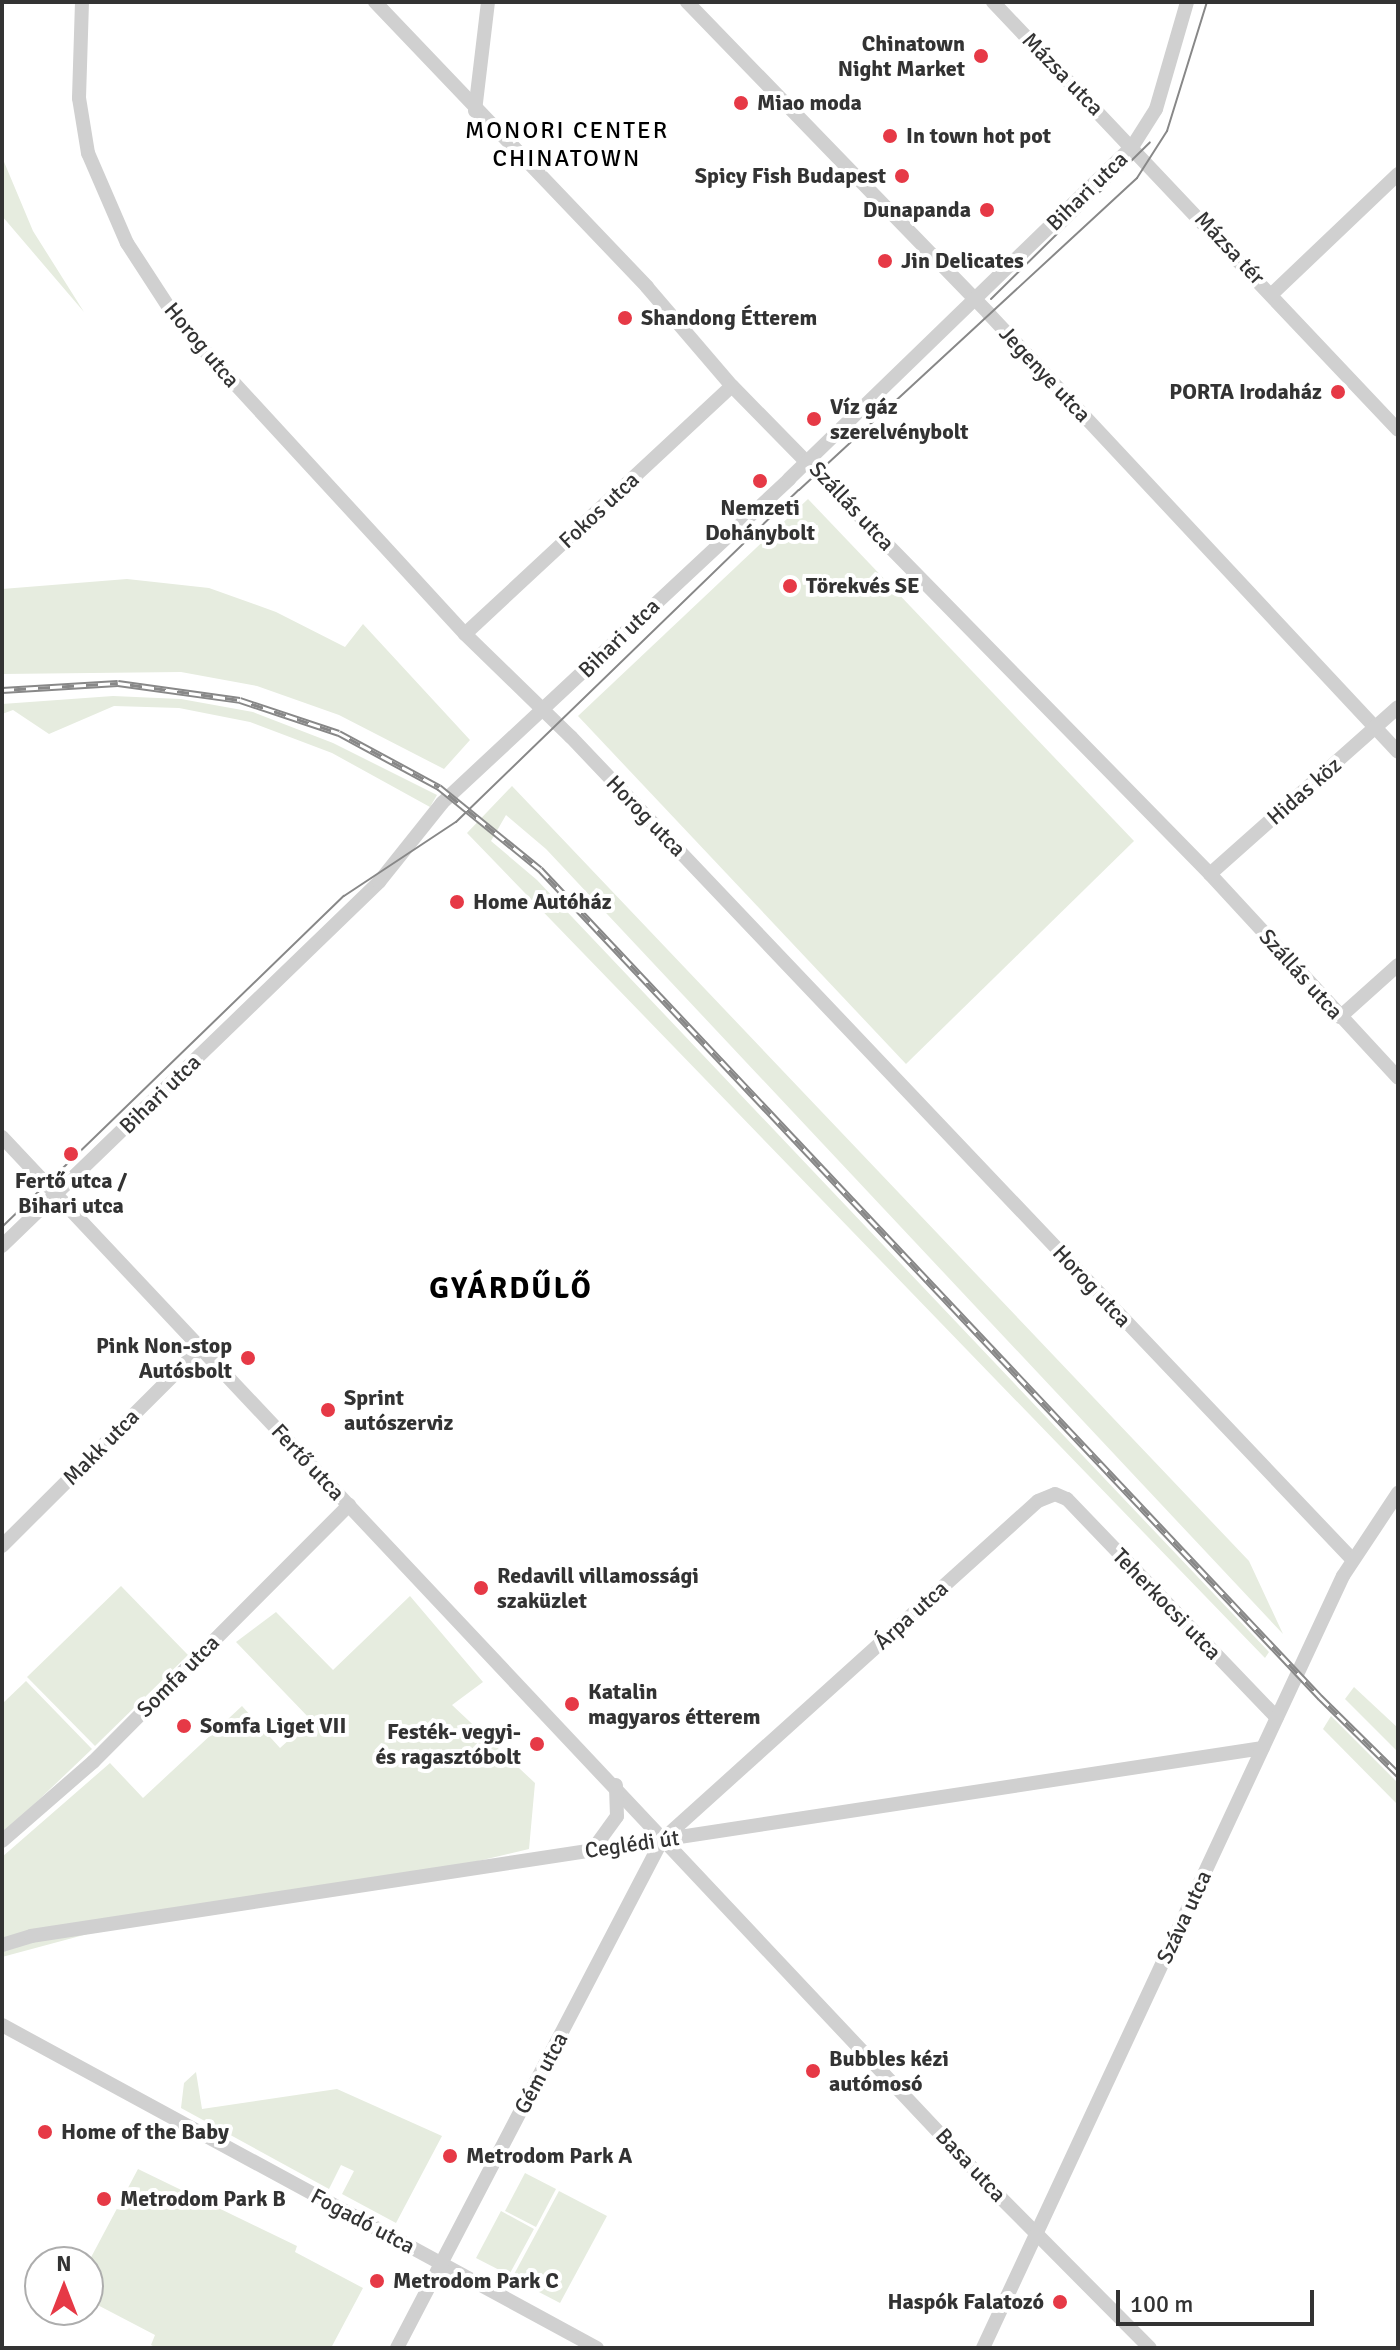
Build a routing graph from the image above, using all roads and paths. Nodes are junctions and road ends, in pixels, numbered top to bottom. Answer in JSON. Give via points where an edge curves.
{"nodes":[{"id":1,"x":82,"y":2,"type":"edge"},
{"id":2,"x":375,"y":2,"type":"edge"},
{"id":3,"x":488,"y":2,"type":"edge"},
{"id":4,"x":687,"y":2,"type":"edge"},
{"id":5,"x":993,"y":2,"type":"edge"},
{"id":6,"x":1187,"y":2,"type":"edge"},
{"id":7,"x":475,"y":111,"type":"junction"},
{"id":8,"x":1132,"y":147,"type":"junction"},
{"id":9,"x":1398,"y":174,"type":"edge"},
{"id":10,"x":1272,"y":294,"type":"junction"},
{"id":11,"x":975,"y":300,"type":"junction"},
{"id":12,"x":732,"y":386,"type":"junction"},
{"id":13,"x":1398,"y":430,"type":"edge"},
{"id":14,"x":808,"y":460,"type":"junction"},
{"id":15,"x":465,"y":634,"type":"junction"},
{"id":16,"x":1398,"y":707,"type":"edge"},
{"id":17,"x":545,"y":710,"type":"junction"},
{"id":18,"x":1375,"y":728,"type":"junction"},
{"id":19,"x":1398,"y":752,"type":"edge"},
{"id":20,"x":1210,"y":874,"type":"junction"},
{"id":21,"x":1398,"y":965,"type":"edge"},
{"id":22,"x":1340,"y":1017,"type":"junction"},
{"id":23,"x":1398,"y":1078,"type":"edge"},
{"id":24,"x":2,"y":1137,"type":"edge"},
{"id":25,"x":57,"y":1194,"type":"junction"},
{"id":26,"x":2,"y":1246,"type":"edge"},
{"id":27,"x":200,"y":1349,"type":"junction"},
{"id":28,"x":1398,"y":1493,"type":"edge"},
{"id":29,"x":1055,"y":1494,"type":"joint"},
{"id":30,"x":349,"y":1505,"type":"junction"},
{"id":31,"x":3,"y":1542,"type":"edge"},
{"id":32,"x":1352,"y":1559,"type":"junction"},
{"id":33,"x":1277,"y":1718,"type":"junction"},
{"id":34,"x":1263,"y":1748,"type":"junction"},
{"id":35,"x":616,"y":1785,"type":"junction"},
{"id":36,"x":662,"y":1840,"type":"junction"},
{"id":37,"x":2,"y":1841,"type":"edge"},
{"id":38,"x":594,"y":1849,"type":"junction"},
{"id":39,"x":2,"y":1945,"type":"edge"},
{"id":40,"x":2,"y":2025,"type":"edge"},
{"id":41,"x":1036,"y":2233,"type":"junction"},
{"id":42,"x":441,"y":2263,"type":"junction"},
{"id":43,"x":397,"y":2348,"type":"edge"},
{"id":44,"x":597,"y":2348,"type":"edge"},
{"id":45,"x":983,"y":2348,"type":"edge"},
{"id":46,"x":1150,"y":2348,"type":"edge"}],
"edges":[{"from":1,"to":15,"type":"street","name":"Horog utca","via":[[79,98],[88,153],[141,267],[179,323]]},
{"from":2,"to":7,"type":"street","name":"Szállás utca"},
{"from":3,"to":7,"type":"street"},
{"from":4,"to":11,"type":"street","name":"Jegenye utca"},
{"from":5,"to":8,"type":"street","name":"Mázsa utca"},
{"from":6,"to":8,"type":"street","name":"Bihari utca","via":[[1156,109]]},
{"from":7,"to":12,"type":"street","name":"Szállás utca","via":[[647,287]]},
{"from":8,"to":10,"type":"street","name":"Mázsa tér"},
{"from":8,"to":11,"type":"street","name":"Bihari utca"},
{"from":9,"to":10,"type":"street","name":"Mázsa tér"},
{"from":10,"to":13,"type":"street"},
{"from":11,"to":14,"type":"street","name":"Bihari utca"},
{"from":11,"to":18,"type":"street","name":"Jegenye utca"},
{"from":12,"to":14,"type":"street","name":"Szállás utca"},
{"from":12,"to":15,"type":"street","name":"Fokos utca"},
{"from":14,"to":17,"type":"street","name":"Bihari utca"},
{"from":14,"to":20,"type":"street","name":"Szállás utca"},
{"from":15,"to":17,"type":"street","name":"Horog utca"},
{"from":16,"to":18,"type":"street","name":"Hidas köz"},
{"from":17,"to":25,"type":"street","name":"Bihari utca","via":[[442,803],[379,882]]},
{"from":17,"to":32,"type":"street","name":"Horog utca"},
{"from":18,"to":19,"type":"street","name":"Jegenye utca"},
{"from":18,"to":20,"type":"street","name":"Hidas köz"},
{"from":20,"to":22,"type":"street","name":"Szállás utca"},
{"from":21,"to":22,"type":"street"},
{"from":22,"to":23,"type":"street","name":"Szállás utca"},
{"from":24,"to":25,"type":"street","name":"Fertő utca"},
{"from":25,"to":26,"type":"street","name":"Bihari utca"},
{"from":25,"to":27,"type":"street","name":"Fertő utca"},
{"from":27,"to":30,"type":"street","name":"Fertő utca"},
{"from":27,"to":31,"type":"street","name":"Makk utca"},
{"from":28,"to":32,"type":"street","name":"Száva utca"},
{"from":29,"to":33,"type":"street","name":"Teherkocsi utca","via":[[1067,1499]]},
{"from":29,"to":36,"type":"street","name":"Árpa utca","via":[[1038,1501]]},
{"from":30,"to":35,"type":"street","name":"Fertő utca"},
{"from":30,"to":37,"type":"street","name":"Somfa utca","via":[[93,1762]]},
{"from":32,"to":33,"type":"street","name":"Száva utca"},
{"from":33,"to":34,"type":"street","name":"Száva utca"},
{"from":34,"to":36,"type":"street","name":"Ceglédi út"},
{"from":34,"to":41,"type":"street","name":"Száva utca"},
{"from":35,"to":36,"type":"street","name":"Fertő utca"},
{"from":35,"to":38,"type":"street","via":[[617,1816]]},
{"from":36,"to":38,"type":"street","name":"Ceglédi út"},
{"from":36,"to":41,"type":"street","name":"Basa utca"},
{"from":36,"to":42,"type":"street","name":"Gém utca"},
{"from":38,"to":39,"type":"street","name":"Ceglédi út","via":[[31,1936]]},
{"from":40,"to":42,"type":"street","name":"Fogadó utca"},
{"from":41,"to":45,"type":"street","name":"Száva utca"},
{"from":41,"to":46,"type":"street","name":"Basa utca"},
{"from":42,"to":43,"type":"street","name":"Gém utca"},
{"from":42,"to":44,"type":"street","name":"Fogadó utca"}]}
